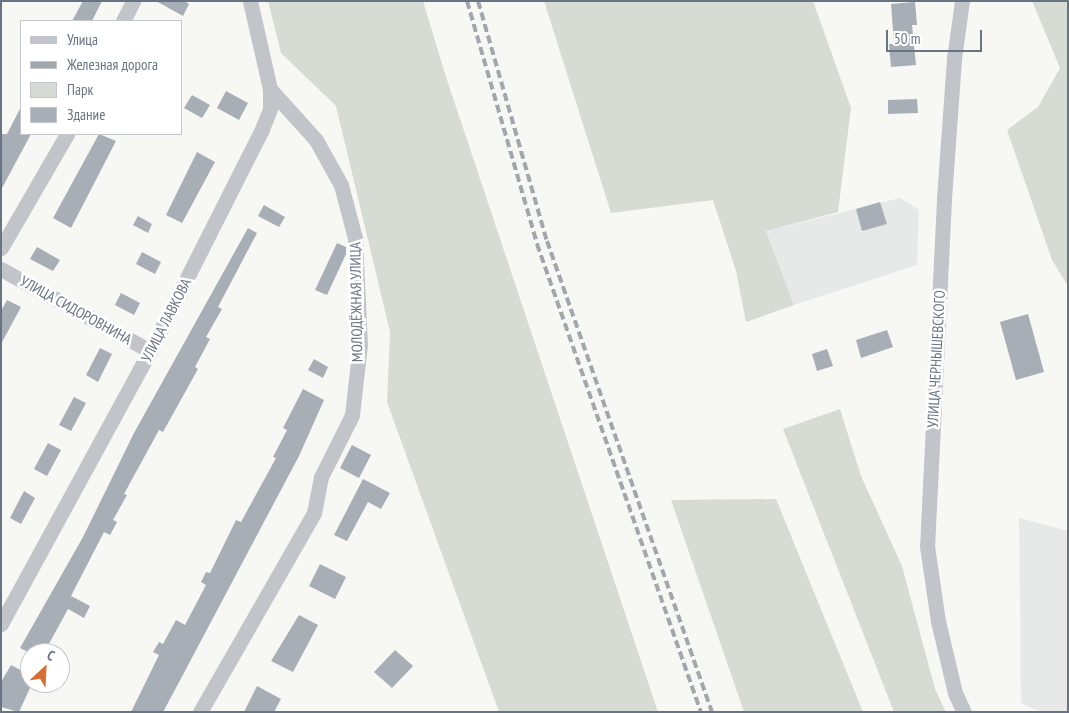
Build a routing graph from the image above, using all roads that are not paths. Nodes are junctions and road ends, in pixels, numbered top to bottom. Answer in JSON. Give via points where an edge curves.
{"nodes":[{"id":1,"x":133,"y":1,"type":"edge"},
{"id":2,"x":250,"y":1,"type":"edge"},
{"id":3,"x":962,"y":1,"type":"edge"},
{"id":4,"x":124,"y":20,"type":"edge"},
{"id":5,"x":270,"y":89,"type":"junction"},
{"id":6,"x":66,"y":135,"type":"edge"},
{"id":7,"x":1,"y":248,"type":"edge"},
{"id":8,"x":1,"y":269,"type":"edge"},
{"id":9,"x":150,"y":351,"type":"junction"},
{"id":10,"x":1,"y":624,"type":"edge"},
{"id":11,"x":200,"y":712,"type":"edge"},
{"id":12,"x":964,"y":712,"type":"edge"}],
"edges":[{"from":1,"to":4,"type":"street"},
{"from":2,"to":5,"type":"street","name":"УЛИЦА ЛАВКОВА"},
{"from":3,"to":12,"type":"street","name":"УЛИЦА ЧЕРНЫШЕВСКОГО","via":[[948,144],[927,546],[938,621],[955,693]]},
{"from":5,"to":9,"type":"street","name":"УЛИЦА ЛАВКОВА","via":[[270,109],[262,129]]},
{"from":5,"to":11,"type":"street","name":"МОЛОДЁЖНАЯ УЛИЦА","via":[[316,140],[341,185],[355,238],[360,345],[352,415],[322,477],[314,513]]},
{"from":6,"to":7,"type":"street"},
{"from":8,"to":9,"type":"street","name":"УЛИЦА СИДОРОВНИНА"},
{"from":9,"to":10,"type":"street","name":"УЛИЦА ЛАВКОВА"}]}
